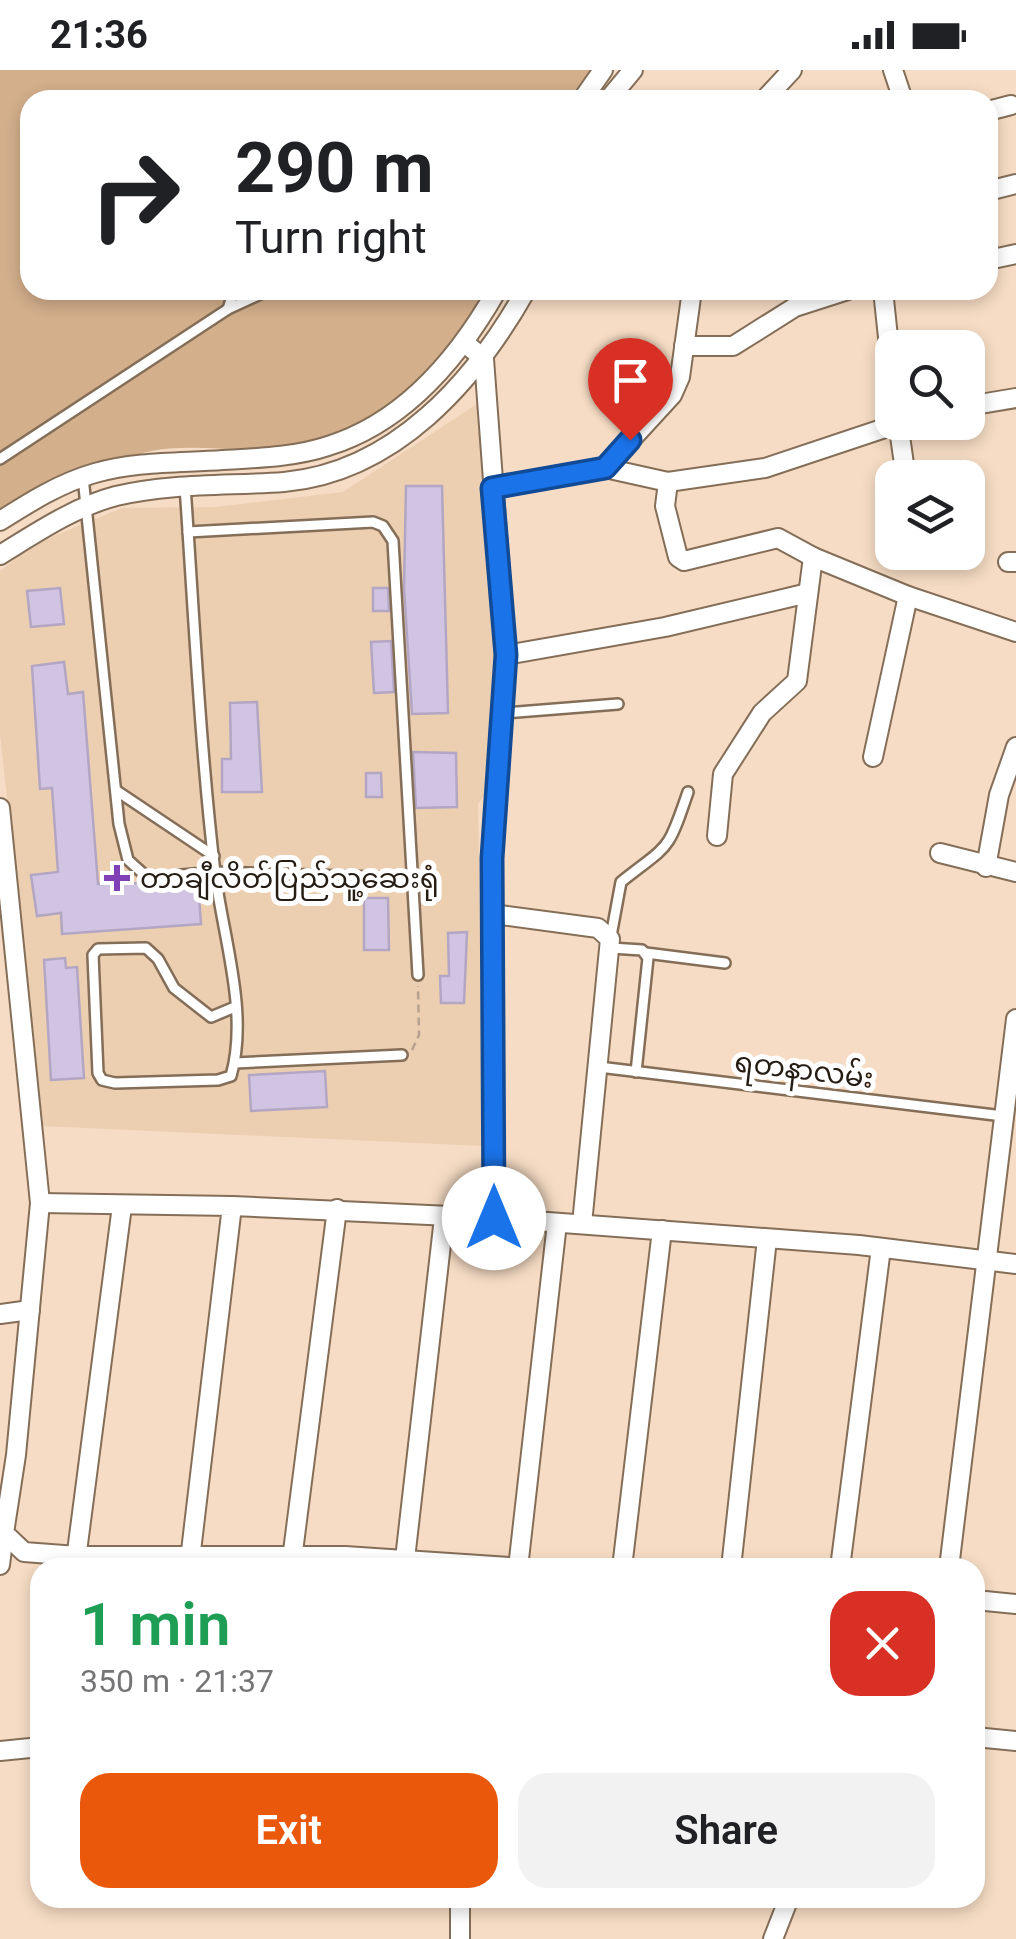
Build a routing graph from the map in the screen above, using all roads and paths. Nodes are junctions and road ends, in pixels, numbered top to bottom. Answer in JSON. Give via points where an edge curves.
{"nodes":[{"id":1,"x":634,"y":70,"type":"edge"},
{"id":2,"x":792,"y":70,"type":"edge"},
{"id":3,"x":617,"y":90,"type":"edge"},
{"id":4,"x":773,"y":90,"type":"edge"},
{"id":5,"x":1012,"y":105,"type":"dead end"},
{"id":6,"x":998,"y":108,"type":"edge"},
{"id":7,"x":231,"y":300,"type":"edge"},
{"id":8,"x":247,"y":300,"type":"edge"},
{"id":9,"x":491,"y":300,"type":"edge"},
{"id":10,"x":520,"y":300,"type":"edge"},
{"id":11,"x":691,"y":300,"type":"edge"},
{"id":12,"x":817,"y":300,"type":"edge"},
{"id":13,"x":883,"y":300,"type":"edge"},
{"id":14,"x":228,"y":309,"type":"junction"},
{"id":15,"x":887,"y":330,"type":"edge"},
{"id":16,"x":466,"y":344,"type":"junction"},
{"id":17,"x":684,"y":346,"type":"junction"},
{"id":18,"x":484,"y":359,"type":"junction"},
{"id":19,"x":1016,"y":398,"type":"edge"},
{"id":20,"x":985,"y":403,"type":"edge"},
{"id":21,"x":875,"y":431,"type":"edge"},
{"id":22,"x":0,"y":459,"type":"edge"},
{"id":23,"x":605,"y":468,"type":"junction"},
{"id":24,"x":83,"y":477,"type":"junction"},
{"id":25,"x":668,"y":482,"type":"junction"},
{"id":26,"x":185,"y":486,"type":"junction"},
{"id":27,"x":492,"y":488,"type":"junction"},
{"id":28,"x":87,"y":508,"type":"junction"},
{"id":29,"x":0,"y":521,"type":"edge"},
{"id":30,"x":188,"y":532,"type":"junction"},
{"id":31,"x":0,"y":555,"type":"edge"},
{"id":32,"x":813,"y":557,"type":"junction"},
{"id":33,"x":808,"y":593,"type":"junction"},
{"id":34,"x":908,"y":596,"type":"junction"},
{"id":35,"x":1016,"y":632,"type":"edge"},
{"id":36,"x":506,"y":655,"type":"junction"},
{"id":37,"x":618,"y":704,"type":"dead end"},
{"id":38,"x":506,"y":713,"type":"junction"},
{"id":39,"x":1016,"y":747,"type":"edge"},
{"id":40,"x":873,"y":758,"type":"dead end"},
{"id":41,"x":116,"y":791,"type":"junction"},
{"id":42,"x":688,"y":792,"type":"dead end"},
{"id":43,"x":0,"y":808,"type":"edge"},
{"id":44,"x":717,"y":836,"type":"dead end"},
{"id":45,"x":940,"y":854,"type":"dead end"},
{"id":46,"x":214,"y":856,"type":"junction"},
{"id":47,"x":986,"y":866,"type":"junction"},
{"id":48,"x":215,"y":872,"type":"junction"},
{"id":49,"x":1016,"y":872,"type":"edge"},
{"id":50,"x":409,"y":878,"type":"junction"},
{"id":51,"x":492,"y":914,"type":"junction"},
{"id":52,"x":610,"y":944,"type":"junction"},
{"id":53,"x":646,"y":953,"type":"junction"},
{"id":54,"x":7,"y":958,"type":"edge"},
{"id":55,"x":725,"y":963,"type":"dead end"},
{"id":56,"x":418,"y":975,"type":"joint"},
{"id":57,"x":236,"y":1007,"type":"junction"},
{"id":58,"x":1016,"y":1020,"type":"edge"},
{"id":59,"x":402,"y":1055,"type":"joint"},
{"id":60,"x":235,"y":1063,"type":"junction"},
{"id":61,"x":599,"y":1066,"type":"junction"},
{"id":62,"x":636,"y":1072,"type":"junction"},
{"id":63,"x":1004,"y":1116,"type":"junction"},
{"id":64,"x":1008,"y":1140,"type":"edge"},
{"id":65,"x":40,"y":1203,"type":"junction"},
{"id":66,"x":122,"y":1206,"type":"junction"},
{"id":67,"x":232,"y":1206,"type":"junction"},
{"id":68,"x":337,"y":1210,"type":"junction"},
{"id":69,"x":444,"y":1218,"type":"junction"},
{"id":70,"x":494,"y":1218,"type":"junction"},
{"id":71,"x":556,"y":1222,"type":"junction"},
{"id":72,"x":582,"y":1224,"type":"junction"},
{"id":73,"x":662,"y":1230,"type":"junction"},
{"id":74,"x":767,"y":1238,"type":"junction"},
{"id":75,"x":881,"y":1248,"type":"junction"},
{"id":76,"x":986,"y":1262,"type":"junction"},
{"id":77,"x":1016,"y":1264,"type":"edge"},
{"id":78,"x":30,"y":1310,"type":"junction"},
{"id":79,"x":0,"y":1314,"type":"edge"},
{"id":80,"x":8,"y":1456,"type":"edge"},
{"id":81,"x":4,"y":1533,"type":"junction"},
{"id":82,"x":55,"y":1558,"type":"edge"},
{"id":83,"x":77,"y":1558,"type":"edge"},
{"id":84,"x":190,"y":1558,"type":"edge"},
{"id":85,"x":292,"y":1558,"type":"edge"},
{"id":86,"x":405,"y":1558,"type":"edge"},
{"id":87,"x":521,"y":1558,"type":"edge"},
{"id":88,"x":623,"y":1558,"type":"edge"},
{"id":89,"x":732,"y":1558,"type":"edge"},
{"id":90,"x":841,"y":1558,"type":"edge"},
{"id":91,"x":950,"y":1558,"type":"edge"},
{"id":92,"x":0,"y":1565,"type":"edge"},
{"id":93,"x":985,"y":1601,"type":"edge"},
{"id":94,"x":1016,"y":1604,"type":"edge"},
{"id":95,"x":985,"y":1738,"type":"edge"},
{"id":96,"x":1016,"y":1741,"type":"edge"},
{"id":97,"x":30,"y":1748,"type":"edge"},
{"id":98,"x":0,"y":1751,"type":"edge"},
{"id":99,"x":460,"y":1908,"type":"edge"},
{"id":100,"x":785,"y":1908,"type":"edge"},
{"id":101,"x":460,"y":1939,"type":"edge"},
{"id":102,"x":773,"y":1939,"type":"edge"}],
"edges":[{"from":1,"to":3,"type":"street"},
{"from":2,"to":4,"type":"street"},
{"from":5,"to":6,"type":"street"},
{"from":7,"to":14,"type":"lane"},
{"from":8,"to":14,"type":"lane"},
{"from":9,"to":16,"type":"street"},
{"from":10,"to":18,"type":"street"},
{"from":11,"to":17,"type":"street"},
{"from":12,"to":17,"type":"street","via":[[733,346]]},
{"from":13,"to":15,"type":"street"},
{"from":14,"to":22,"type":"lane"},
{"from":16,"to":18,"type":"street"},
{"from":16,"to":24,"type":"street","via":[[434,381],[358,434],[328,446],[131,465]]},
{"from":17,"to":23,"type":"street","via":[[672,395]]},
{"from":18,"to":26,"type":"street","via":[[394,443],[336,471],[286,482]]},
{"from":18,"to":27,"type":"street"},
{"from":19,"to":20,"type":"street"},
{"from":21,"to":25,"type":"street","via":[[765,468]]},
{"from":23,"to":25,"type":"street"},
{"from":23,"to":27,"type":"street"},
{"from":24,"to":28,"type":"lane"},
{"from":24,"to":29,"type":"street"},
{"from":25,"to":32,"type":"street","via":[[665,506],[680,559],[778,538]]},
{"from":26,"to":28,"type":"street","via":[[112,497]]},
{"from":26,"to":30,"type":"lane"},
{"from":27,"to":36,"type":"street"},
{"from":28,"to":31,"type":"street"},
{"from":28,"to":41,"type":"lane"},
{"from":30,"to":46,"type":"lane"},
{"from":30,"to":50,"type":"lane","via":[[373,522],[393,541]]},
{"from":32,"to":33,"type":"street"},
{"from":32,"to":34,"type":"street"},
{"from":33,"to":36,"type":"street"},
{"from":33,"to":44,"type":"street","via":[[796,681],[762,713],[723,774]]},
{"from":34,"to":35,"type":"street"},
{"from":34,"to":40,"type":"street"},
{"from":36,"to":38,"type":"street"},
{"from":37,"to":38,"type":"lane"},
{"from":38,"to":51,"type":"street"},
{"from":39,"to":47,"type":"street"},
{"from":41,"to":46,"type":"lane"},
{"from":41,"to":48,"type":"lane","via":[[128,860],[138,872],[160,880]]},
{"from":42,"to":52,"type":"lane","via":[[671,843],[621,882]]},
{"from":43,"to":54,"type":"street"},
{"from":45,"to":47,"type":"street"},
{"from":46,"to":48,"type":"lane"},
{"from":47,"to":49,"type":"street"},
{"from":48,"to":50,"type":"lane"},
{"from":48,"to":57,"type":"lane"},
{"from":50,"to":56,"type":"lane"},
{"from":51,"to":52,"type":"street","via":[[598,928]]},
{"from":51,"to":70,"type":"street"},
{"from":52,"to":53,"type":"lane"},
{"from":52,"to":61,"type":"street"},
{"from":53,"to":55,"type":"lane"},
{"from":53,"to":62,"type":"lane"},
{"from":54,"to":65,"type":"street"},
{"from":56,"to":59,"type":"path","via":[[419,1035],[416,1048]]},
{"from":57,"to":60,"type":"lane"},
{"from":57,"to":60,"type":"lane","via":[[210,1017],[194,1008],[146,948],[98,949],[93,955],[102,1080],[218,1080],[231,1076]]},
{"from":58,"to":63,"type":"street"},
{"from":59,"to":60,"type":"lane"},
{"from":61,"to":62,"type":"lane","name":"ရတနာလမ်း"},
{"from":61,"to":72,"type":"street"},
{"from":62,"to":63,"type":"lane","name":"ရတနာလမ်း"},
{"from":63,"to":64,"type":"street"},
{"from":64,"to":76,"type":"street"},
{"from":65,"to":66,"type":"street"},
{"from":65,"to":78,"type":"street"},
{"from":66,"to":67,"type":"street"},
{"from":66,"to":83,"type":"street"},
{"from":67,"to":68,"type":"street"},
{"from":67,"to":84,"type":"street"},
{"from":68,"to":69,"type":"street"},
{"from":68,"to":85,"type":"street"},
{"from":69,"to":70,"type":"street"},
{"from":69,"to":86,"type":"street"},
{"from":70,"to":71,"type":"street"},
{"from":71,"to":72,"type":"street"},
{"from":71,"to":87,"type":"street"},
{"from":72,"to":73,"type":"street"},
{"from":73,"to":74,"type":"street"},
{"from":73,"to":88,"type":"street"},
{"from":74,"to":75,"type":"street"},
{"from":74,"to":89,"type":"street"},
{"from":75,"to":76,"type":"street"},
{"from":75,"to":90,"type":"street"},
{"from":76,"to":77,"type":"street"},
{"from":76,"to":91,"type":"street"},
{"from":78,"to":79,"type":"street"},
{"from":78,"to":80,"type":"street"},
{"from":80,"to":81,"type":"street"},
{"from":81,"to":82,"type":"street","via":[[24,1552]]},
{"from":81,"to":92,"type":"street"},
{"from":93,"to":94,"type":"street"},
{"from":95,"to":96,"type":"street"},
{"from":97,"to":98,"type":"street"},
{"from":99,"to":101,"type":"street"},
{"from":100,"to":102,"type":"street"}]}
